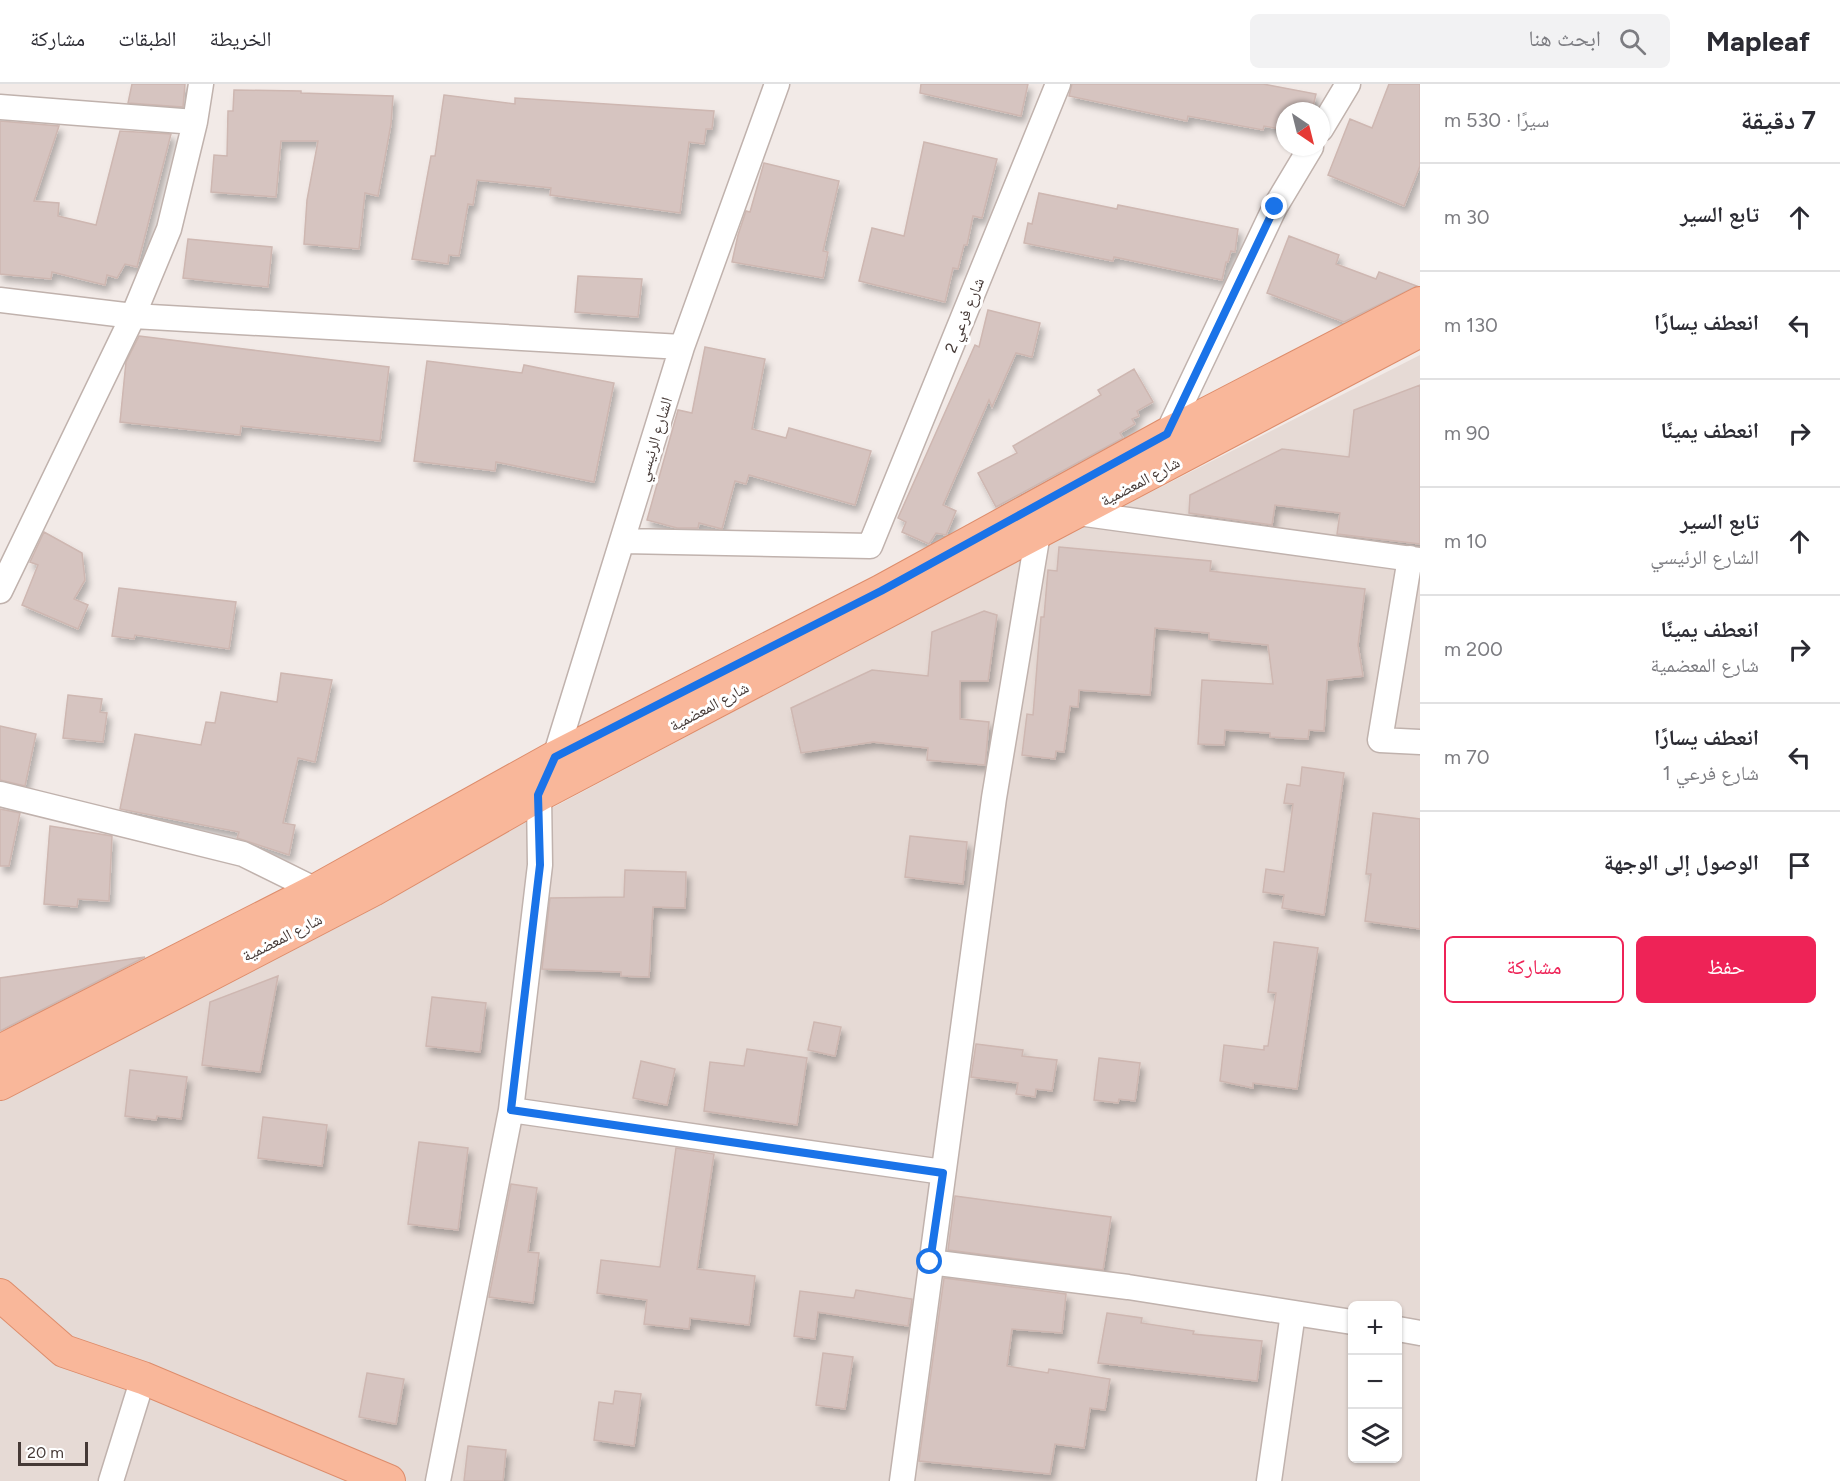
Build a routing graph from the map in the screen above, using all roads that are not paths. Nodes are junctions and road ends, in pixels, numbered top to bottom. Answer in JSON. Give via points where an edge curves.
{"nodes":[{"id":1,"x":201,"y":84,"type":"edge"},
{"id":2,"x":777,"y":84,"type":"edge"},
{"id":3,"x":1058,"y":84,"type":"edge"},
{"id":4,"x":1348,"y":84,"type":"edge"},
{"id":5,"x":0,"y":107,"type":"edge"},
{"id":6,"x":1330,"y":114,"type":"edge"},
{"id":7,"x":195,"y":122,"type":"junction"},
{"id":8,"x":1306,"y":156,"type":"edge"},
{"id":9,"x":0,"y":300,"type":"edge"},
{"id":10,"x":1420,"y":303,"type":"edge"},
{"id":11,"x":133,"y":316,"type":"junction"},
{"id":12,"x":1420,"y":331,"type":"edge"},
{"id":13,"x":682,"y":347,"type":"junction"},
{"id":14,"x":1167,"y":434,"type":"junction"},
{"id":15,"x":1078,"y":513,"type":"junction"},
{"id":16,"x":1038,"y":533,"type":"junction"},
{"id":17,"x":623,"y":541,"type":"junction"},
{"id":18,"x":1415,"y":559,"type":"edge"},
{"id":19,"x":0,"y":591,"type":"edge"},
{"id":20,"x":1420,"y":742,"type":"edge"},
{"id":21,"x":555,"y":757,"type":"junction"},
{"id":22,"x":0,"y":794,"type":"edge"},
{"id":23,"x":538,"y":795,"type":"junction"},
{"id":24,"x":366,"y":877,"type":"junction"},
{"id":25,"x":316,"y":890,"type":"junction"},
{"id":26,"x":0,"y":1051,"type":"edge"},
{"id":27,"x":0,"y":1084,"type":"edge"},
{"id":28,"x":511,"y":1110,"type":"junction"},
{"id":29,"x":943,"y":1173,"type":"junction"},
{"id":30,"x":930,"y":1262,"type":"junction"},
{"id":31,"x":0,"y":1295,"type":"edge"},
{"id":32,"x":1293,"y":1313,"type":"junction"},
{"id":33,"x":1348,"y":1322,"type":"edge"},
{"id":34,"x":1402,"y":1330,"type":"edge"},
{"id":35,"x":1420,"y":1333,"type":"edge"},
{"id":36,"x":143,"y":1378,"type":"junction"},
{"id":37,"x":111,"y":1481,"type":"edge"},
{"id":38,"x":389,"y":1481,"type":"edge"},
{"id":39,"x":438,"y":1481,"type":"edge"},
{"id":40,"x":902,"y":1481,"type":"edge"},
{"id":41,"x":1269,"y":1481,"type":"edge"}],
"edges":[{"from":1,"to":7,"type":"street"},
{"from":2,"to":13,"type":"street","name":"الشارع الرئيسي"},
{"from":3,"to":17,"type":"street","name":"شارع فرعي 2","via":[[870,546]]},
{"from":4,"to":6,"type":"street"},
{"from":5,"to":7,"type":"street"},
{"from":7,"to":11,"type":"street","via":[[169,229]]},
{"from":8,"to":14,"type":"street","via":[[1275,207]]},
{"from":9,"to":11,"type":"street"},
{"from":10,"to":14,"type":"main road","name":"شارع المعضمية"},
{"from":11,"to":13,"type":"street"},
{"from":11,"to":19,"type":"street"},
{"from":12,"to":15,"type":"main road","name":"شارع المعضمية"},
{"from":13,"to":17,"type":"street","name":"الشارع الرئيسي"},
{"from":14,"to":21,"type":"main road","name":"شارع المعضمية","via":[[881,591]]},
{"from":15,"to":16,"type":"main road","name":"شارع المعضمية"},
{"from":15,"to":18,"type":"street"},
{"from":16,"to":23,"type":"main road","name":"شارع المعضمية"},
{"from":16,"to":29,"type":"street","via":[[994,798]]},
{"from":17,"to":21,"type":"street","name":"الشارع الرئيسي"},
{"from":18,"to":20,"type":"street","via":[[1380,740]]},
{"from":21,"to":23,"type":"street","name":"الشارع الرئيسي"},
{"from":21,"to":24,"type":"main road","name":"شارع المعضمية"},
{"from":22,"to":25,"type":"street","via":[[243,854]]},
{"from":23,"to":24,"type":"main road","name":"شارع المعضمية"},
{"from":23,"to":28,"type":"street","via":[[540,865]]},
{"from":24,"to":25,"type":"main road","name":"شارع المعضمية"},
{"from":24,"to":27,"type":"main road","name":"شارع المعضمية"},
{"from":25,"to":26,"type":"main road","name":"شارع المعضمية"},
{"from":28,"to":29,"type":"street"},
{"from":28,"to":39,"type":"street"},
{"from":29,"to":30,"type":"street"},
{"from":30,"to":32,"type":"street"},
{"from":30,"to":40,"type":"street"},
{"from":31,"to":36,"type":"main road","via":[[64,1351]]},
{"from":32,"to":33,"type":"street"},
{"from":32,"to":41,"type":"street"},
{"from":34,"to":35,"type":"street"},
{"from":36,"to":37,"type":"street"},
{"from":36,"to":38,"type":"main road"}]}
